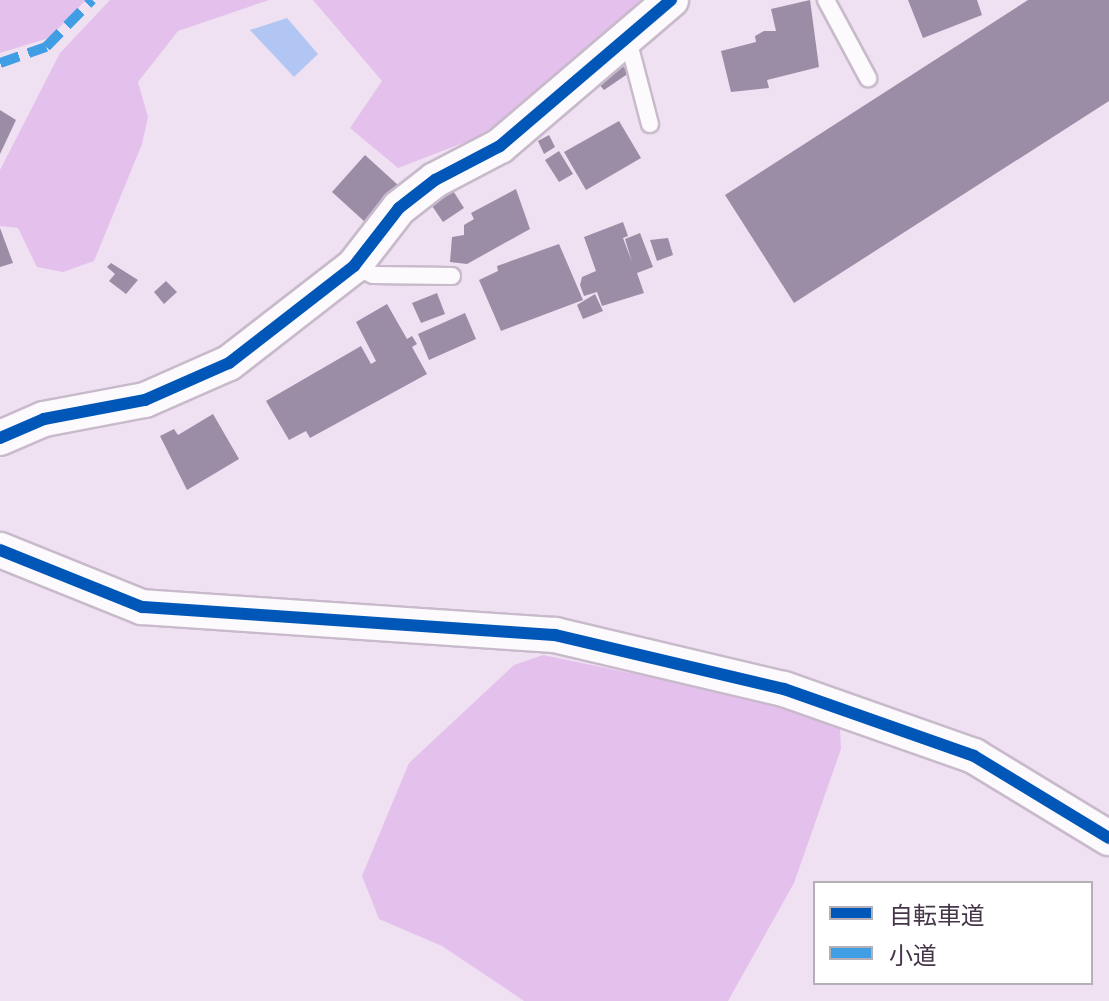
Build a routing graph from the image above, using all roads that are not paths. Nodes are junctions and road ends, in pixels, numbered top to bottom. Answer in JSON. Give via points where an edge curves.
{"nodes":[{"id":1,"x":671,"y":0,"type":"edge"},
{"id":2,"x":826,"y":0,"type":"edge"},
{"id":3,"x":627,"y":35,"type":"junction"},
{"id":4,"x":868,"y":78,"type":"dead end"},
{"id":5,"x":650,"y":124,"type":"dead end"},
{"id":6,"x":354,"y":266,"type":"junction"},
{"id":7,"x":452,"y":276,"type":"dead end"},
{"id":8,"x":0,"y":438,"type":"edge"},
{"id":9,"x":0,"y":550,"type":"edge"},
{"id":10,"x":1109,"y":838,"type":"edge"}],
"edges":[{"from":1,"to":3,"type":"street"},
{"from":2,"to":4,"type":"lane"},
{"from":3,"to":5,"type":"lane"},
{"from":3,"to":6,"type":"street","via":[[500,146],[435,180],[399,208]]},
{"from":6,"to":7,"type":"lane","via":[[373,275]]},
{"from":6,"to":8,"type":"street","via":[[229,363],[145,400],[44,419]]},
{"from":9,"to":10,"type":"street","via":[[49,565],[83,586],[142,607],[555,635],[784,689],[974,756]]}]}
